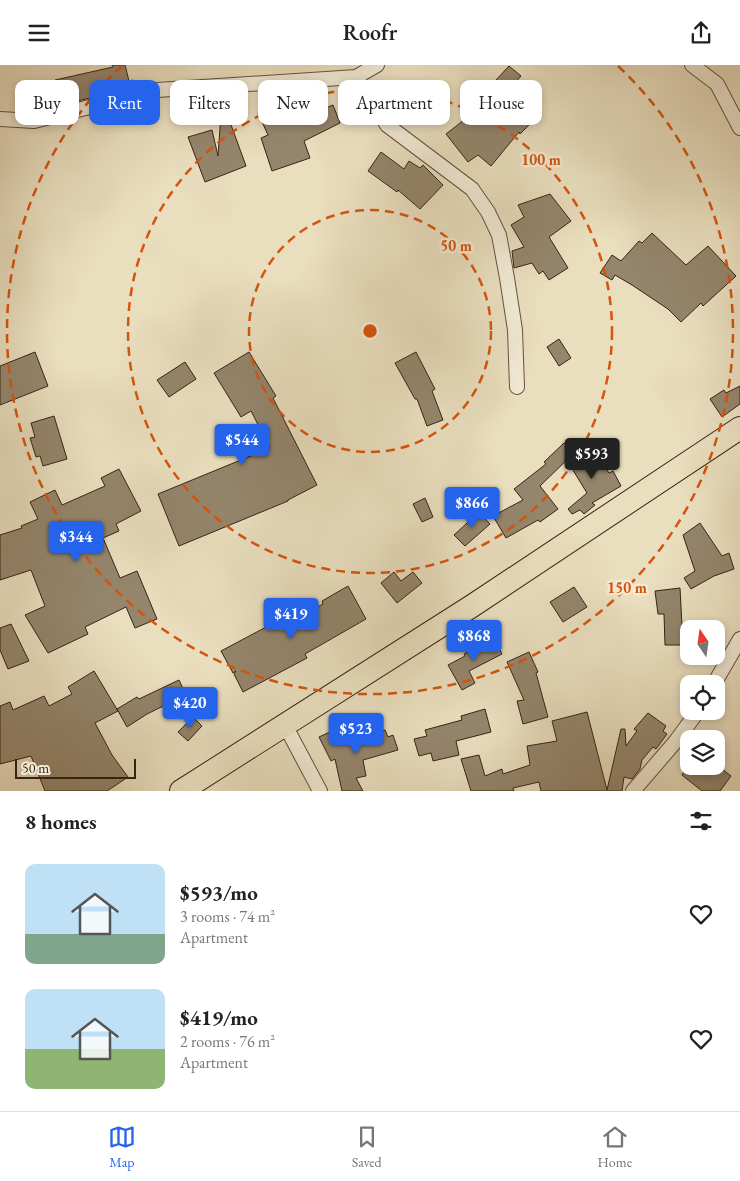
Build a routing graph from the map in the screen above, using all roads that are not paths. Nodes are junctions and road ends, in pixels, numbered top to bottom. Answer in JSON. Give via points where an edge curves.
{"nodes":[{"id":1,"x":377,"y":65,"type":"edge"},
{"id":2,"x":692,"y":65,"type":"edge"},
{"id":3,"x":356,"y":77,"type":"junction"},
{"id":4,"x":0,"y":119,"type":"edge"},
{"id":5,"x":740,"y":128,"type":"edge"},
{"id":6,"x":516,"y":387,"type":"dead end"},
{"id":7,"x":740,"y":428,"type":"edge"},
{"id":8,"x":740,"y":639,"type":"edge"},
{"id":9,"x":719,"y":675,"type":"edge"},
{"id":10,"x":691,"y":720,"type":"edge"},
{"id":11,"x":285,"y":725,"type":"junction"},
{"id":12,"x":181,"y":791,"type":"edge"},
{"id":13,"x":320,"y":791,"type":"edge"},
{"id":14,"x":634,"y":791,"type":"edge"}],
"edges":[{"from":1,"to":3,"type":"street"},
{"from":2,"to":5,"type":"street","via":[[717,84]]},
{"from":3,"to":4,"type":"street","via":[[157,90],[34,121]]},
{"from":3,"to":6,"type":"street","via":[[387,125],[472,189],[488,212],[499,235],[507,277],[515,330]]},
{"from":7,"to":11,"type":"highway","via":[[472,606]]},
{"from":8,"to":9,"type":"street"},
{"from":10,"to":14,"type":"street"},
{"from":11,"to":12,"type":"highway"},
{"from":11,"to":13,"type":"street"}]}
